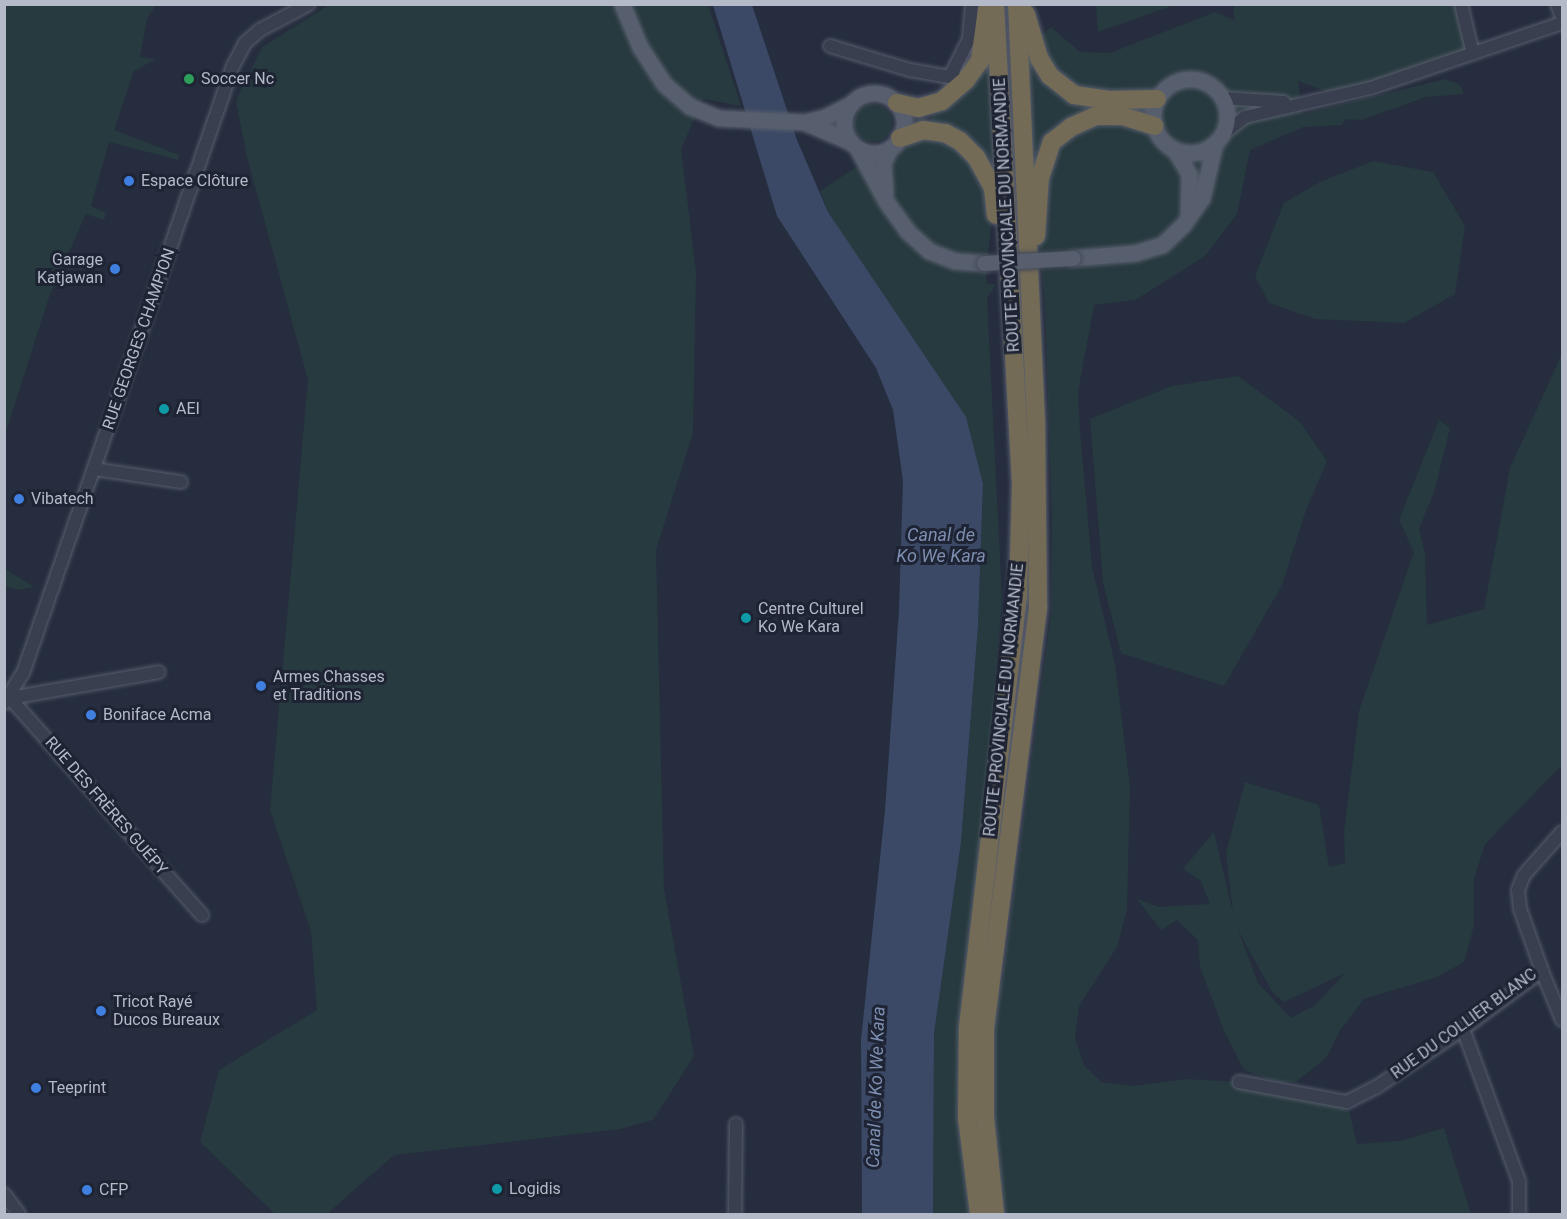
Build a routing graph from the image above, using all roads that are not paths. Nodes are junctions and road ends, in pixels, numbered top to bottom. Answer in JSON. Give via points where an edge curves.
{"nodes":[{"id":1,"x":309,"y":4,"type":"edge"},
{"id":2,"x":622,"y":4,"type":"edge"},
{"id":3,"x":972,"y":4,"type":"edge"},
{"id":4,"x":987,"y":4,"type":"edge"},
{"id":5,"x":995,"y":4,"type":"edge"},
{"id":6,"x":1017,"y":4,"type":"edge"},
{"id":7,"x":1024,"y":4,"type":"edge"},
{"id":8,"x":1461,"y":4,"type":"edge"},
{"id":9,"x":1557,"y":4,"type":"edge"},
{"id":10,"x":1563,"y":17,"type":"edge"},
{"id":11,"x":1563,"y":23,"type":"edge"},
{"id":12,"x":830,"y":46,"type":"dead end"},
{"id":13,"x":1473,"y":54,"type":"junction"},
{"id":14,"x":958,"y":77,"type":"junction"},
{"id":15,"x":1222,"y":98,"type":"junction"},
{"id":16,"x":1157,"y":99,"type":"junction"},
{"id":17,"x":852,"y":103,"type":"junction"},
{"id":18,"x":897,"y":103,"type":"junction"},
{"id":19,"x":1294,"y":103,"type":"junction"},
{"id":20,"x":798,"y":121,"type":"junction"},
{"id":21,"x":1154,"y":126,"type":"junction"},
{"id":22,"x":1218,"y":139,"type":"junction"},
{"id":23,"x":895,"y":143,"type":"junction"},
{"id":24,"x":854,"y":145,"type":"junction"},
{"id":25,"x":1174,"y":149,"type":"junction"},
{"id":26,"x":887,"y":203,"type":"junction"},
{"id":27,"x":1187,"y":218,"type":"junction"},
{"id":28,"x":1029,"y":292,"type":"junction"},
{"id":29,"x":1011,"y":295,"type":"junction"},
{"id":30,"x":94,"y":469,"type":"junction"},
{"id":31,"x":181,"y":482,"type":"dead end"},
{"id":32,"x":159,"y":672,"type":"dead end"},
{"id":33,"x":7,"y":701,"type":"edge"},
{"id":34,"x":1563,"y":832,"type":"edge"},
{"id":35,"x":202,"y":915,"type":"dead end"},
{"id":36,"x":1542,"y":971,"type":"junction"},
{"id":37,"x":1563,"y":1020,"type":"edge"},
{"id":38,"x":1463,"y":1029,"type":"junction"},
{"id":39,"x":1239,"y":1082,"type":"dead end"},
{"id":40,"x":736,"y":1124,"type":"dead end"},
{"id":41,"x":4,"y":1194,"type":"edge"},
{"id":42,"x":19,"y":1215,"type":"edge"},
{"id":43,"x":735,"y":1215,"type":"edge"},
{"id":44,"x":978,"y":1215,"type":"edge"},
{"id":45,"x":995,"y":1215,"type":"edge"},
{"id":46,"x":1519,"y":1215,"type":"edge"}],
"edges":[{"from":1,"to":30,"type":"street","name":"RUE GEORGES CHAMPION","via":[[260,30],[245,43],[233,66]]},
{"from":2,"to":20,"type":"main road","via":[[640,47],[664,84],[689,106],[718,118]]},
{"from":3,"to":14,"type":"street","via":[[969,39]]},
{"from":4,"to":14,"type":"highway","via":[[980,61]]},
{"from":5,"to":29,"type":"highway","name":"ROUTE PROVINCIALE DU NORMANDIE"},
{"from":6,"to":28,"type":"highway","name":"ROUTE PROVINCIALE DU NORMANDIE"},
{"from":7,"to":16,"type":"highway","via":[[1039,58],[1062,87],[1074,95],[1108,100]]},
{"from":8,"to":13,"type":"street"},
{"from":9,"to":10,"type":"street"},
{"from":11,"to":13,"type":"street"},
{"from":12,"to":14,"type":"street","via":[[910,70]]},
{"from":13,"to":19,"type":"street","via":[[1371,88]]},
{"from":14,"to":18,"type":"highway","via":[[942,101],[918,108]]},
{"from":15,"to":16,"type":"main road","via":[[1211,85],[1189,79],[1170,84]]},
{"from":15,"to":19,"type":"street"},
{"from":15,"to":22,"type":"main road","via":[[1227,114]]},
{"from":16,"to":21,"type":"main road"},
{"from":17,"to":18,"type":"main road","via":[[874,93]]},
{"from":17,"to":20,"type":"main road","via":[[825,117]]},
{"from":17,"to":24,"type":"main road","via":[[844,118]]},
{"from":18,"to":23,"type":"main road","via":[[904,120]]},
{"from":19,"to":22,"type":"street","via":[[1245,117]]},
{"from":20,"to":24,"type":"main road"},
{"from":21,"to":25,"type":"main road"},
{"from":21,"to":28,"type":"highway","via":[[1122,116],[1096,116],[1071,127],[1052,142],[1040,178]]},
{"from":22,"to":25,"type":"main road","via":[[1195,152]]},
{"from":22,"to":27,"type":"main road","via":[[1202,198]]},
{"from":23,"to":24,"type":"main road","via":[[874,153]]},
{"from":23,"to":26,"type":"main road","via":[[883,163]]},
{"from":23,"to":29,"type":"highway","via":[[923,130],[945,133],[976,157],[993,188],[999,252]]},
{"from":24,"to":26,"type":"main road"},
{"from":25,"to":27,"type":"main road","via":[[1189,174]]},
{"from":26,"to":27,"type":"main road","bridge":true,"via":[[907,231],[929,251],[955,261],[984,263],[1135,253],[1162,245]]},
{"from":28,"to":45,"type":"highway","name":"ROUTE PROVINCIALE DU NORMANDIE","via":[[1039,512],[1038,606],[985,1028],[985,1117]]},
{"from":29,"to":44,"type":"highway","name":"ROUTE PROVINCIALE DU NORMANDIE","via":[[1021,484],[1018,597],[968,1027],[967,1117]]},
{"from":30,"to":31,"type":"street"},
{"from":30,"to":33,"type":"street","name":"RUE GEORGES CHAMPION","via":[[22,673]]},
{"from":32,"to":33,"type":"street"},
{"from":33,"to":35,"type":"street","name":"RUE DES FRÈRES GUÉPY"},
{"from":34,"to":36,"type":"street","name":"RUE DU COLLIER BLANC","via":[[1524,875],[1518,890],[1520,909]]},
{"from":36,"to":37,"type":"street"},
{"from":36,"to":38,"type":"street","name":"RUE DU COLLIER BLANC"},
{"from":38,"to":39,"type":"street","name":"RUE DU COLLIER BLANC","via":[[1375,1088],[1347,1102]]},
{"from":38,"to":46,"type":"street","via":[[1519,1181]]},
{"from":40,"to":43,"type":"street"},
{"from":41,"to":42,"type":"street"}]}
